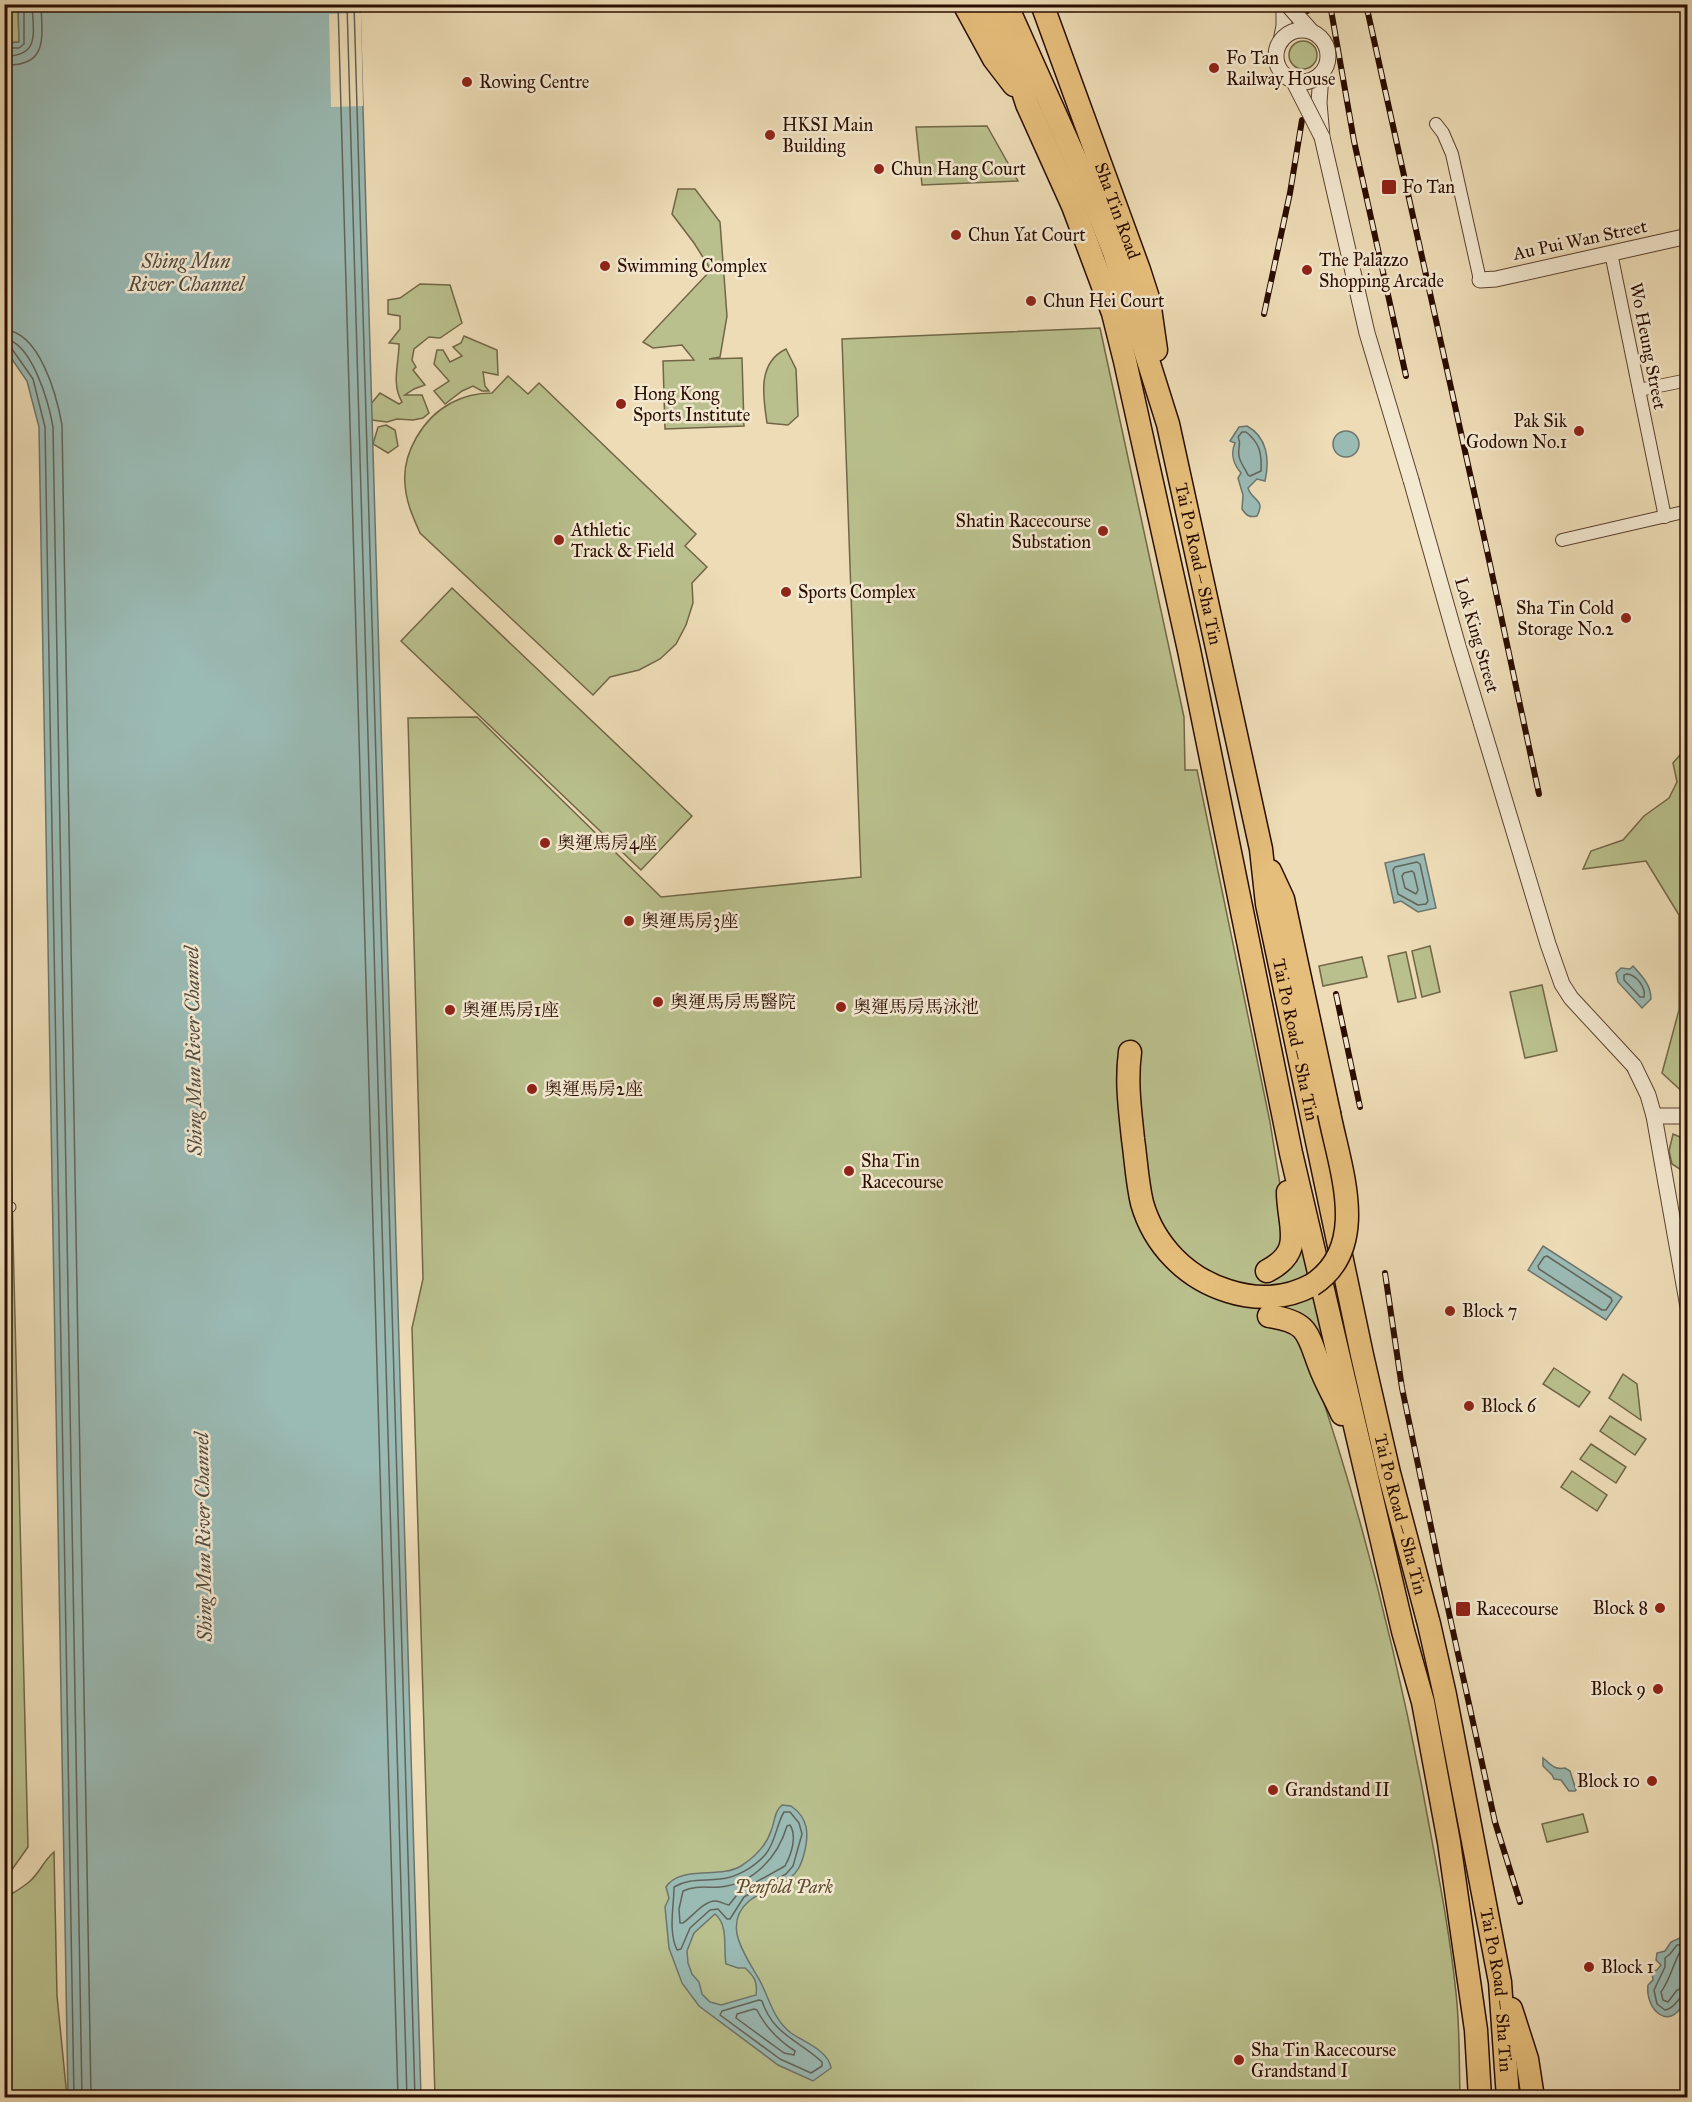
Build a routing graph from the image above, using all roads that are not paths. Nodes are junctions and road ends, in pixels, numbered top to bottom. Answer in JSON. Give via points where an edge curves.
{"nodes":[{"id":1,"x":964,"y":4,"type":"edge"},
{"id":2,"x":989,"y":4,"type":"edge"},
{"id":3,"x":1006,"y":4,"type":"edge"},
{"id":4,"x":1042,"y":4,"type":"edge"},
{"id":5,"x":1285,"y":4,"type":"edge"},
{"id":6,"x":1311,"y":32,"type":"junction"},
{"id":7,"x":1281,"y":41,"type":"junction"},
{"id":8,"x":1321,"y":74,"type":"junction"},
{"id":9,"x":1293,"y":80,"type":"junction"},
{"id":10,"x":1027,"y":104,"type":"junction"},
{"id":11,"x":1436,"y":124,"type":"dead end"},
{"id":12,"x":1322,"y":137,"type":"junction"},
{"id":13,"x":1688,"y":236,"type":"edge"},
{"id":14,"x":1611,"y":253,"type":"junction"},
{"id":15,"x":1480,"y":280,"type":"joint"},
{"id":16,"x":1688,"y":380,"type":"edge"},
{"id":17,"x":1639,"y":390,"type":"junction"},
{"id":18,"x":1168,"y":424,"type":"junction"},
{"id":19,"x":1688,"y":512,"type":"edge"},
{"id":20,"x":1665,"y":517,"type":"junction"},
{"id":21,"x":1562,"y":540,"type":"dead end"},
{"id":22,"x":1261,"y":849,"type":"junction"},
{"id":23,"x":1130,"y":1053,"type":"dead end"},
{"id":24,"x":1654,"y":1116,"type":"junction"},
{"id":25,"x":1688,"y":1116,"type":"edge"},
{"id":26,"x":1291,"y":1154,"type":"junction"},
{"id":27,"x":1267,"y":1271,"type":"dead end"},
{"id":28,"x":1688,"y":1307,"type":"edge"},
{"id":29,"x":1269,"y":1316,"type":"dead end"},
{"id":30,"x":1359,"y":1447,"type":"junction"},
{"id":31,"x":1500,"y":1982,"type":"junction"},
{"id":32,"x":1480,"y":2097,"type":"edge"},
{"id":33,"x":1508,"y":2097,"type":"edge"},
{"id":34,"x":1533,"y":2097,"type":"edge"}],
"edges":[{"from":1,"to":10,"type":"highway","via":[[994,59]]},
{"from":2,"to":10,"type":"highway","name":"Tai Po Road – Sha Tin"},
{"from":3,"to":18,"type":"highway","name":"Tai Po Road – Sha Tin","via":[[1092,194]]},
{"from":4,"to":18,"type":"highway","name":"Sha Tin Road","via":[[1149,301]]},
{"from":5,"to":6,"type":"street","bridge":true},
{"from":5,"to":7,"type":"street"},
{"from":6,"to":7,"type":"street","bridge":true,"via":[[1294,31]]},
{"from":6,"to":8,"type":"street","bridge":true,"via":[[1327,49]]},
{"from":7,"to":9,"type":"street","bridge":true,"via":[[1277,64]]},
{"from":8,"to":9,"type":"street","bridge":true,"via":[[1307,81]]},
{"from":8,"to":12,"type":"street","name":"Lok King Street","bridge":true},
{"from":9,"to":12,"type":"street","name":"Lok King Street","bridge":true},
{"from":10,"to":26,"type":"highway","name":"Tai Po Road – Sha Tin","via":[[1073,206],[1113,312],[1123,351],[1189,650]]},
{"from":11,"to":15,"type":"street","via":[[1452,154]]},
{"from":12,"to":24,"type":"street","name":"Lok King Street","bridge":true,"via":[[1367,333],[1548,944],[1571,998],[1634,1066]]},
{"from":13,"to":14,"type":"street","name":"Au Pui Wan Street"},
{"from":14,"to":15,"type":"street","name":"Au Pui Wan Street"},
{"from":14,"to":17,"type":"street","name":"Wo Heung Street"},
{"from":16,"to":17,"type":"street"},
{"from":17,"to":20,"type":"street","name":"Wo Heung Street"},
{"from":18,"to":22,"type":"highway","name":"Tai Po Road – Sha Tin"},
{"from":19,"to":20,"type":"street"},
{"from":20,"to":21,"type":"street"},
{"from":22,"to":23,"type":"highway","bridge":true,"via":[[1283,899],[1345,1192],[1347,1235],[1331,1269],[1319,1281],[1296,1293],[1272,1297],[1244,1295],[1191,1273],[1174,1258],[1156,1235],[1144,1210],[1127,1084]]},
{"from":22,"to":31,"type":"highway","name":"Tai Po Road – Sha Tin","via":[[1267,903],[1362,1355],[1446,1695]]},
{"from":24,"to":25,"type":"street"},
{"from":24,"to":28,"type":"street","name":"Lok King Street"},
{"from":26,"to":27,"type":"highway","via":[[1288,1195],[1293,1242],[1289,1255]]},
{"from":26,"to":30,"type":"highway","name":"Tai Po Road – Sha Tin"},
{"from":29,"to":30,"type":"highway","via":[[1288,1319],[1303,1329]]},
{"from":30,"to":32,"type":"highway","name":"Tai Po Road – Sha Tin","via":[[1402,1631],[1423,1702],[1447,1830],[1476,2030]]},
{"from":31,"to":33,"type":"highway","name":"Tai Po Road – Sha Tin"},
{"from":31,"to":34,"type":"highway","via":[[1527,2059]]}]}
